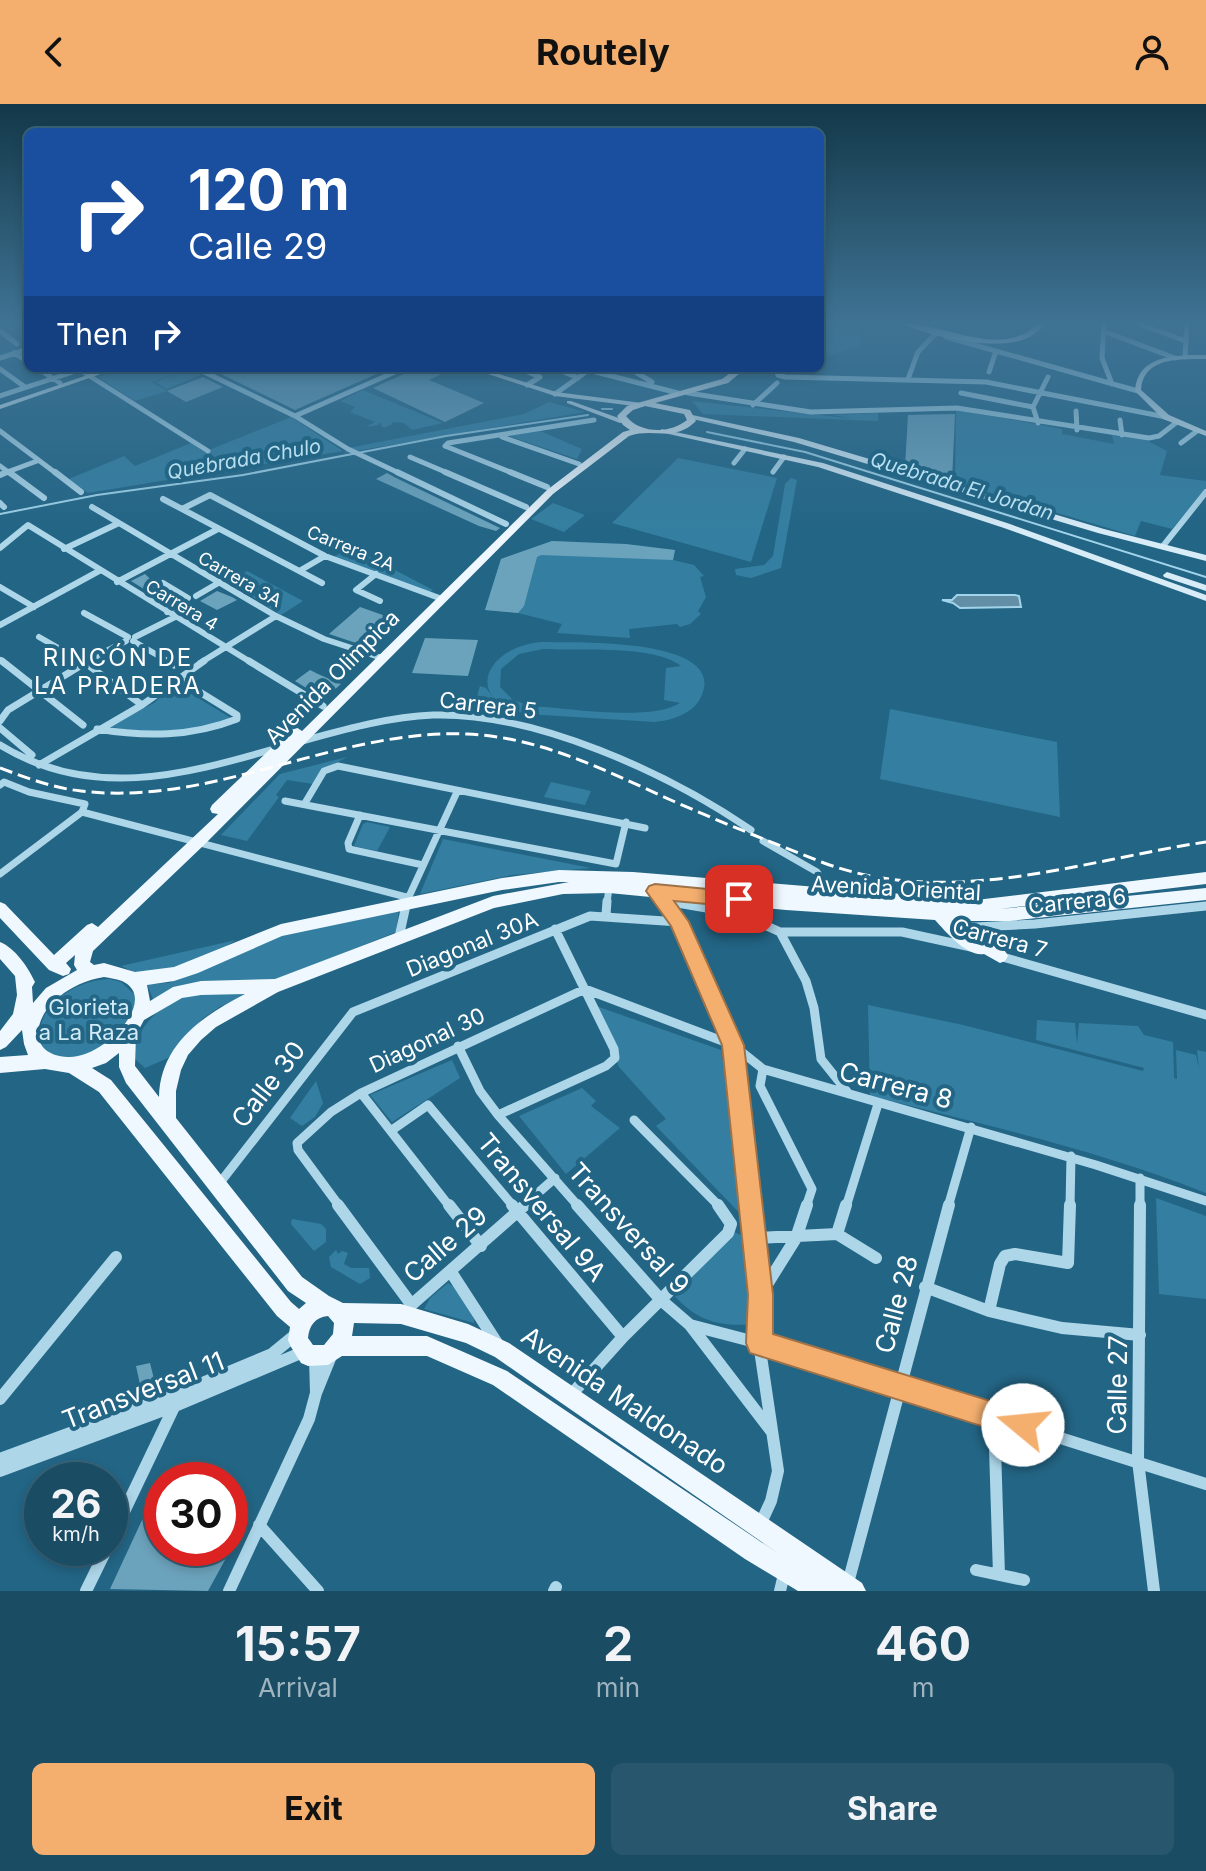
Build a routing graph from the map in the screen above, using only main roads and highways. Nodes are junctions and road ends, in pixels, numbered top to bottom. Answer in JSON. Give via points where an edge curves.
{"nodes":[{"id":1,"x":41,"y":393,"type":"edge"},
{"id":2,"x":537,"y":393,"type":"edge"},
{"id":3,"x":553,"y":393,"type":"edge"},
{"id":4,"x":682,"y":393,"type":"edge"},
{"id":5,"x":683,"y":393,"type":"edge"},
{"id":6,"x":1141,"y":393,"type":"edge"},
{"id":7,"x":644,"y":404,"type":"junction"},
{"id":8,"x":4,"y":406,"type":"edge"},
{"id":9,"x":682,"y":410,"type":"junction"},
{"id":10,"x":691,"y":416,"type":"junction"},
{"id":11,"x":625,"y":423,"type":"junction"},
{"id":12,"x":640,"y":429,"type":"junction"},
{"id":13,"x":664,"y":431,"type":"junction"},
{"id":14,"x":1202,"y":432,"type":"edge"},
{"id":15,"x":1007,"y":526,"type":"junction"},
{"id":16,"x":1101,"y":531,"type":"junction"},
{"id":17,"x":1206,"y":561,"type":"edge"},
{"id":18,"x":1206,"y":588,"type":"edge"},
{"id":19,"x":438,"y":597,"type":"junction"},
{"id":20,"x":1206,"y":598,"type":"edge"},
{"id":21,"x":378,"y":657,"type":"junction"},
{"id":22,"x":195,"y":839,"type":"junction"},
{"id":23,"x":1206,"y":878,"type":"edge"},
{"id":24,"x":1206,"y":894,"type":"edge"},
{"id":25,"x":0,"y":908,"type":"edge"},
{"id":26,"x":937,"y":910,"type":"junction"},
{"id":27,"x":963,"y":924,"type":"junction"},
{"id":28,"x":0,"y":948,"type":"edge"},
{"id":29,"x":979,"y":949,"type":"road end"},
{"id":30,"x":1000,"y":956,"type":"road end"},
{"id":31,"x":54,"y":965,"type":"junction"},
{"id":32,"x":23,"y":973,"type":"junction"},
{"id":33,"x":87,"y":973,"type":"junction"},
{"id":34,"x":133,"y":979,"type":"junction"},
{"id":35,"x":275,"y":986,"type":"junction"},
{"id":36,"x":141,"y":1014,"type":"junction"},
{"id":37,"x":35,"y":1016,"type":"junction"},
{"id":38,"x":128,"y":1035,"type":"junction"},
{"id":39,"x":0,"y":1042,"type":"edge"},
{"id":40,"x":0,"y":1052,"type":"edge"},
{"id":41,"x":47,"y":1061,"type":"junction"},
{"id":42,"x":0,"y":1065,"type":"edge"},
{"id":43,"x":72,"y":1065,"type":"junction"},
{"id":44,"x":167,"y":1118,"type":"junction"},
{"id":45,"x":333,"y":1309,"type":"junction"},
{"id":46,"x":315,"y":1344,"type":"junction"},
{"id":47,"x":786,"y":1571,"type":"edge"},
{"id":48,"x":851,"y":1589,"type":"edge"},
{"id":49,"x":820,"y":1591,"type":"edge"}],
"edges":[{"from":1,"to":8,"type":"main road"},
{"from":2,"to":11,"type":"main road"},
{"from":3,"to":7,"type":"main road"},
{"from":4,"to":7,"type":"main road"},
{"from":5,"to":9,"type":"main road"},
{"from":6,"to":14,"type":"main road","via":[[1166,417]]},
{"from":7,"to":9,"type":"main road"},
{"from":7,"to":11,"type":"main road","name":"Avenida Olimpica","via":[[624,411]]},
{"from":9,"to":10,"type":"main road"},
{"from":10,"to":13,"type":"main road","via":[[690,425]]},
{"from":10,"to":16,"type":"main road","via":[[796,440]]},
{"from":11,"to":12,"type":"main road"},
{"from":11,"to":19,"type":"main road","name":"Avenida Olimpica","via":[[621,433],[506,524]]},
{"from":12,"to":13,"type":"main road"},
{"from":12,"to":19,"type":"main road","name":"Avenida Olimpica","via":[[550,492]]},
{"from":13,"to":15,"type":"main road","via":[[820,465]]},
{"from":15,"to":18,"type":"main road"},
{"from":15,"to":20,"type":"main road"},
{"from":16,"to":17,"type":"main road"},
{"from":16,"to":17,"type":"main road"},
{"from":19,"to":21,"type":"main road","name":"Avenida Olimpica"},
{"from":21,"to":22,"type":"main road","name":"Avenida Olimpica"},
{"from":21,"to":22,"type":"main road","name":"Avenida Olimpica","via":[[276,749]]},
{"from":22,"to":31,"type":"main road","name":"Avenida Olimpica"},
{"from":22,"to":33,"type":"main road","name":"Avenida Olimpica","via":[[88,946],[81,959]]},
{"from":23,"to":26,"type":"main road","name":"Avenida Oriental"},
{"from":24,"to":27,"type":"main road","name":"Avenida Oriental"},
{"from":25,"to":31,"type":"main road"},
{"from":26,"to":27,"type":"main road"},
{"from":26,"to":34,"type":"main road","name":"Avenida Oriental","via":[[832,893],[586,875],[531,879],[281,930],[181,975]]},
{"from":26,"to":35,"type":"main road","name":"Avenida Oriental","via":[[563,888],[517,896]]},
{"from":27,"to":29,"type":"main road"},
{"from":27,"to":30,"type":"main road","via":[[974,941]]},
{"from":28,"to":32,"type":"main road"},
{"from":31,"to":33,"type":"main road"},
{"from":32,"to":37,"type":"main road"},
{"from":32,"to":39,"type":"main road","via":[[25,1009]]},
{"from":33,"to":34,"type":"main road","via":[[117,971]]},
{"from":33,"to":37,"type":"main road","via":[[57,988]]},
{"from":34,"to":36,"type":"main road","via":[[142,994]]},
{"from":35,"to":36,"type":"main road","name":"Avenida Oriental","via":[[179,992]]},
{"from":35,"to":44,"type":"main road","via":[[218,1014],[189,1040],[174,1063]]},
{"from":36,"to":38,"type":"main road"},
{"from":37,"to":40,"type":"main road"},
{"from":37,"to":41,"type":"main road","via":[[33,1049]]},
{"from":38,"to":43,"type":"main road","via":[[98,1058]]},
{"from":38,"to":44,"type":"main road","via":[[127,1067]]},
{"from":41,"to":42,"type":"main road"},
{"from":41,"to":43,"type":"main road"},
{"from":43,"to":46,"type":"main road","via":[[105,1086]]},
{"from":44,"to":45,"type":"main road","via":[[295,1284]]},
{"from":45,"to":46,"type":"main road","via":[[311,1310]]},
{"from":45,"to":46,"type":"main road","via":[[345,1329]]},
{"from":45,"to":47,"type":"main road","name":"Avenida Maldonado","via":[[406,1309],[502,1350],[760,1526]]},
{"from":46,"to":47,"type":"main road","name":"Avenida Maldonado","via":[[427,1346],[500,1378]]},
{"from":47,"to":48,"type":"main road","name":"Avenida Maldonado"},
{"from":47,"to":49,"type":"main road","name":"Avenida Maldonado"}]}
